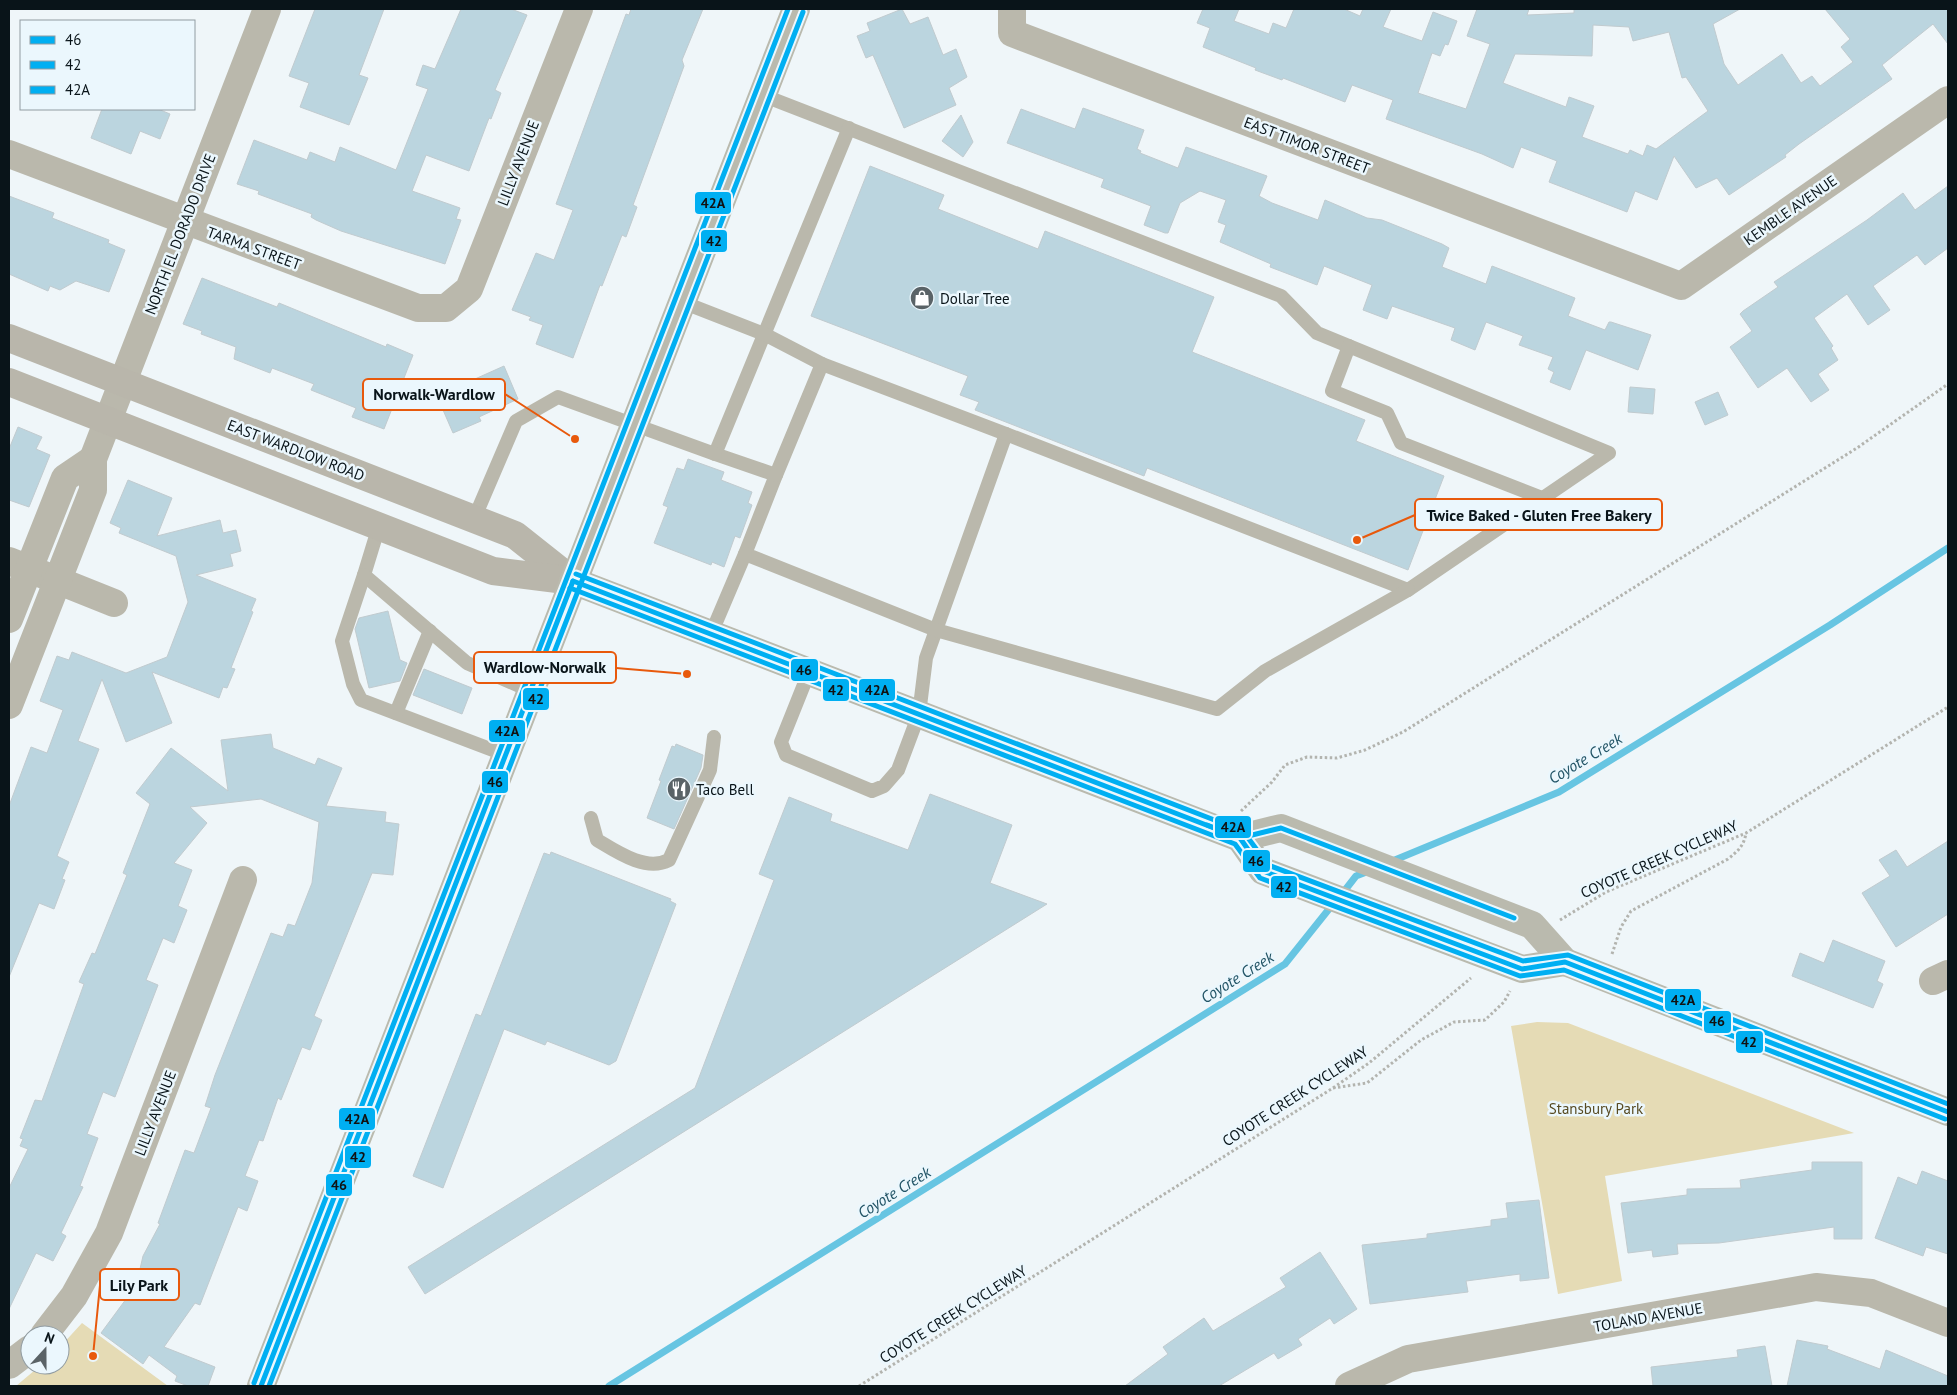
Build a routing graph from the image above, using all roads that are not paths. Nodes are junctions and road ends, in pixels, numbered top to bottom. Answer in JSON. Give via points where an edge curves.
{"nodes":[{"id":1,"x":267,"y":9,"type":"edge"},
{"id":2,"x":578,"y":9,"type":"edge"},
{"id":3,"x":796,"y":9,"type":"edge"},
{"id":4,"x":1012,"y":9,"type":"edge"},
{"id":5,"x":762,"y":95,"type":"junction"},
{"id":6,"x":1948,"y":100,"type":"edge"},
{"id":7,"x":848,"y":128,"type":"junction"},
{"id":8,"x":9,"y":154,"type":"edge"},
{"id":9,"x":185,"y":222,"type":"junction"},
{"id":10,"x":1626,"y":266,"type":"joint"},
{"id":11,"x":682,"y":302,"type":"junction"},
{"id":12,"x":446,"y":308,"type":"joint"},
{"id":13,"x":764,"y":334,"type":"junction"},
{"id":14,"x":9,"y":338,"type":"edge"},
{"id":15,"x":1349,"y":346,"type":"junction"},
{"id":16,"x":822,"y":364,"type":"junction"},
{"id":17,"x":9,"y":382,"type":"edge"},
{"id":18,"x":122,"y":382,"type":"junction"},
{"id":19,"x":107,"y":420,"type":"junction"},
{"id":20,"x":635,"y":424,"type":"junction"},
{"id":21,"x":1006,"y":434,"type":"junction"},
{"id":22,"x":715,"y":454,"type":"junction"},
{"id":23,"x":92,"y":459,"type":"junction"},
{"id":24,"x":776,"y":476,"type":"junction"},
{"id":25,"x":1542,"y":498,"type":"junction"},
{"id":26,"x":474,"y":519,"type":"junction"},
{"id":27,"x":379,"y":526,"type":"junction"},
{"id":28,"x":745,"y":554,"type":"junction"},
{"id":29,"x":19,"y":565,"type":"edge"},
{"id":30,"x":364,"y":575,"type":"junction"},
{"id":31,"x":57,"y":581,"type":"junction"},
{"id":32,"x":573,"y":581,"type":"junction"},
{"id":33,"x":1408,"y":590,"type":"junction"},
{"id":34,"x":114,"y":603,"type":"dead end"},
{"id":35,"x":9,"y":619,"type":"edge"},
{"id":36,"x":936,"y":630,"type":"junction"},
{"id":37,"x":430,"y":631,"type":"junction"},
{"id":38,"x":712,"y":634,"type":"junction"},
{"id":39,"x":809,"y":672,"type":"junction"},
{"id":40,"x":531,"y":691,"type":"junction"},
{"id":41,"x":10,"y":699,"type":"edge"},
{"id":42,"x":396,"y":713,"type":"junction"},
{"id":43,"x":919,"y":714,"type":"junction"},
{"id":44,"x":714,"y":737,"type":"dead end"},
{"id":45,"x":506,"y":755,"type":"junction"},
{"id":46,"x":590,"y":818,"type":"dead end"},
{"id":47,"x":1230,"y":834,"type":"junction"},
{"id":48,"x":244,"y":880,"type":"dead end"},
{"id":49,"x":1565,"y":962,"type":"junction"},
{"id":50,"x":1948,"y":1112,"type":"edge"},
{"id":51,"x":1948,"y":1323,"type":"edge"},
{"id":52,"x":52,"y":1325,"type":"edge"},
{"id":53,"x":20,"y":1357,"type":"edge"},
{"id":54,"x":9,"y":1365,"type":"edge"},
{"id":55,"x":261,"y":1386,"type":"edge"},
{"id":56,"x":1349,"y":1386,"type":"edge"}],
"edges":[{"from":1,"to":9,"type":"street","name":"NORTH EL DORADO DRIVE"},
{"from":2,"to":12,"type":"street","name":"LILLY AVENUE","via":[[469,289]]},
{"from":3,"to":5,"type":"main road"},
{"from":4,"to":10,"type":"street","name":"EAST TIMOR STREET","via":[[1012,33]]},
{"from":5,"to":7,"type":"lane"},
{"from":5,"to":11,"type":"main road"},
{"from":6,"to":10,"type":"street","name":"KEMBLE AVENUE","via":[[1681,286]]},
{"from":7,"to":13,"type":"lane"},
{"from":7,"to":15,"type":"lane","via":[[1281,296],[1317,333]]},
{"from":8,"to":9,"type":"street","name":"TARMA STREET"},
{"from":9,"to":12,"type":"street","name":"TARMA STREET","via":[[418,308]]},
{"from":9,"to":18,"type":"street","name":"NORTH EL DORADO DRIVE"},
{"from":11,"to":13,"type":"lane"},
{"from":11,"to":20,"type":"main road"},
{"from":13,"to":16,"type":"lane"},
{"from":13,"to":22,"type":"lane"},
{"from":14,"to":18,"type":"main road","name":"EAST WARDLOW ROAD"},
{"from":15,"to":25,"type":"lane","via":[[1332,391],[1387,413],[1401,442]]},
{"from":15,"to":25,"type":"lane","via":[[1609,453]]},
{"from":16,"to":21,"type":"lane"},
{"from":16,"to":24,"type":"lane"},
{"from":17,"to":19,"type":"main road","name":"EAST WARDLOW ROAD"},
{"from":18,"to":19,"type":"street","name":"NORTH EL DORADO DRIVE"},
{"from":18,"to":26,"type":"main road","name":"EAST WARDLOW ROAD"},
{"from":19,"to":23,"type":"street","name":"NORTH EL DORADO DRIVE"},
{"from":19,"to":27,"type":"main road","name":"EAST WARDLOW ROAD"},
{"from":20,"to":22,"type":"lane"},
{"from":20,"to":26,"type":"lane","via":[[558,397],[516,421]]},
{"from":20,"to":32,"type":"main road"},
{"from":21,"to":33,"type":"lane"},
{"from":21,"to":36,"type":"lane"},
{"from":22,"to":24,"type":"lane"},
{"from":23,"to":29,"type":"street","via":[[64,478]]},
{"from":23,"to":31,"type":"street","name":"NORTH EL DORADO DRIVE","via":[[93,490]]},
{"from":24,"to":28,"type":"lane"},
{"from":25,"to":33,"type":"lane"},
{"from":26,"to":32,"type":"main road","name":"EAST WARDLOW ROAD","via":[[515,535]]},
{"from":27,"to":30,"type":"lane"},
{"from":27,"to":32,"type":"main road","name":"EAST WARDLOW ROAD","via":[[494,571]]},
{"from":28,"to":36,"type":"lane"},
{"from":28,"to":38,"type":"lane"},
{"from":29,"to":31,"type":"street"},
{"from":29,"to":35,"type":"street"},
{"from":30,"to":37,"type":"lane"},
{"from":30,"to":42,"type":"lane","via":[[342,641],[353,684],[361,700]]},
{"from":31,"to":34,"type":"street"},
{"from":31,"to":41,"type":"street","name":"NORTH EL DORADO DRIVE"},
{"from":32,"to":38,"type":"main road","name":"EAST WARDLOW ROAD"},
{"from":32,"to":40,"type":"main road"},
{"from":33,"to":36,"type":"lane","via":[[1265,671],[1217,709]]},
{"from":36,"to":43,"type":"lane","via":[[926,658]]},
{"from":37,"to":40,"type":"lane","via":[[467,663]]},
{"from":37,"to":42,"type":"lane"},
{"from":38,"to":39,"type":"main road","name":"EAST WARDLOW ROAD"},
{"from":39,"to":43,"type":"main road","name":"EAST WARDLOW ROAD"},
{"from":39,"to":43,"type":"lane","via":[[781,742],[786,755],[872,791],[884,786],[898,770]]},
{"from":40,"to":45,"type":"main road"},
{"from":42,"to":45,"type":"lane"},
{"from":43,"to":47,"type":"main road","name":"EAST WARDLOW ROAD"},
{"from":44,"to":46,"type":"lane","via":[[710,770],[669,860],[660,865],[619,854],[597,840]]},
{"from":45,"to":55,"type":"main road"},
{"from":47,"to":49,"type":"main road","bridge":true,"via":[[1281,828],[1532,925]]},
{"from":47,"to":49,"type":"main road","bridge":true,"via":[[1263,871],[1522,969]]},
{"from":48,"to":52,"type":"street","name":"LILLY AVENUE","via":[[109,1233],[74,1296]]},
{"from":49,"to":50,"type":"main road"},
{"from":51,"to":56,"type":"street","name":"TOLAND AVENUE","via":[[1871,1293],[1816,1287],[1408,1358]]},
{"from":53,"to":54,"type":"street"}]}
